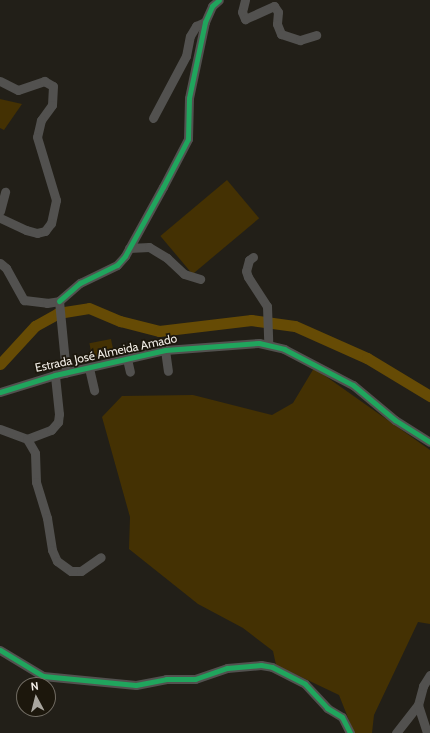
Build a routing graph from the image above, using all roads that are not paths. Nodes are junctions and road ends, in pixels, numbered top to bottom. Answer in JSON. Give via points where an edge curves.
{"nodes":[{"id":1,"x":245,"y":0,"type":"edge"},
{"id":2,"x":214,"y":2,"type":"edge"},
{"id":3,"x":205,"y":22,"type":"junction"},
{"id":4,"x":316,"y":35,"type":"dead end"},
{"id":5,"x":0,"y":81,"type":"edge"},
{"id":6,"x":153,"y":118,"type":"dead end"},
{"id":7,"x":5,"y":192,"type":"dead end"},
{"id":8,"x":0,"y":211,"type":"edge"},
{"id":9,"x":0,"y":218,"type":"edge"},
{"id":10,"x":129,"y":248,"type":"junction"},
{"id":11,"x":253,"y":257,"type":"dead end"},
{"id":12,"x":0,"y":263,"type":"edge"},
{"id":13,"x":200,"y":279,"type":"dead end"},
{"id":14,"x":59,"y":303,"type":"junction"},
{"id":15,"x":268,"y":344,"type":"junction"},
{"id":16,"x":165,"y":350,"type":"junction"},
{"id":17,"x":127,"y":359,"type":"junction"},
{"id":18,"x":89,"y":368,"type":"junction"},
{"id":19,"x":168,"y":371,"type":"dead end"},
{"id":20,"x":130,"y":372,"type":"dead end"},
{"id":21,"x":66,"y":373,"type":"junction"},
{"id":22,"x":55,"y":375,"type":"junction"},
{"id":23,"x":94,"y":390,"type":"dead end"},
{"id":24,"x":0,"y":392,"type":"edge"},
{"id":25,"x":0,"y":429,"type":"edge"},
{"id":26,"x":27,"y":439,"type":"junction"},
{"id":27,"x":430,"y":442,"type":"edge"},
{"id":28,"x":101,"y":557,"type":"dead end"},
{"id":29,"x":0,"y":650,"type":"edge"},
{"id":30,"x":430,"y":675,"type":"edge"},
{"id":31,"x":418,"y":704,"type":"junction"},
{"id":32,"x":350,"y":733,"type":"edge"},
{"id":33,"x":396,"y":733,"type":"edge"},
{"id":34,"x":428,"y":733,"type":"edge"}],
"edges":[{"from":1,"to":4,"type":"street","via":[[242,12],[245,19],[274,6],[278,12],[277,24],[281,34],[300,40]]},
{"from":2,"to":3,"type":"street"},
{"from":3,"to":6,"type":"street","via":[[196,26],[190,36],[186,56]]},
{"from":3,"to":10,"type":"street","via":[[189,98],[188,139]]},
{"from":5,"to":9,"type":"street","via":[[18,90],[44,80],[52,86],[52,104],[41,120],[37,137],[56,200],[51,223],[45,231],[37,233],[26,230]]},
{"from":7,"to":8,"type":"street"},
{"from":10,"to":13,"type":"street","via":[[149,247],[167,258],[184,274]]},
{"from":10,"to":14,"type":"street","via":[[117,266],[80,283]]},
{"from":11,"to":15,"type":"street","via":[[247,266],[248,277],[267,306]]},
{"from":12,"to":14,"type":"street","via":[[6,268],[24,300]]},
{"from":14,"to":21,"type":"street"},
{"from":15,"to":16,"type":"street","name":"Estrada José Almeida Amado","via":[[248,342]]},
{"from":15,"to":27,"type":"street","name":"Estrada José Almeida Amado","via":[[284,349],[353,385],[395,420]]},
{"from":16,"to":17,"type":"street","name":"Estrada José Almeida Amado"},
{"from":16,"to":19,"type":"street"},
{"from":17,"to":18,"type":"street","name":"Estrada José Almeida Amado"},
{"from":17,"to":20,"type":"street"},
{"from":18,"to":21,"type":"street","name":"Estrada José Almeida Amado"},
{"from":18,"to":23,"type":"street"},
{"from":21,"to":22,"type":"street","name":"Estrada José Almeida Amado"},
{"from":22,"to":24,"type":"street","name":"Estrada José Almeida Amado"},
{"from":22,"to":26,"type":"street","via":[[58,422],[51,430]]},
{"from":25,"to":26,"type":"street"},
{"from":26,"to":28,"type":"street","via":[[35,453],[36,482],[47,518],[52,550],[57,561],[72,571],[81,571]]},
{"from":29,"to":32,"type":"street","via":[[43,676],[136,685],[166,679],[195,679],[206,673],[227,668],[272,666],[305,684],[327,708],[342,717]]},
{"from":30,"to":31,"type":"street","via":[[423,686]]},
{"from":31,"to":33,"type":"street"},
{"from":31,"to":34,"type":"street"}]}
